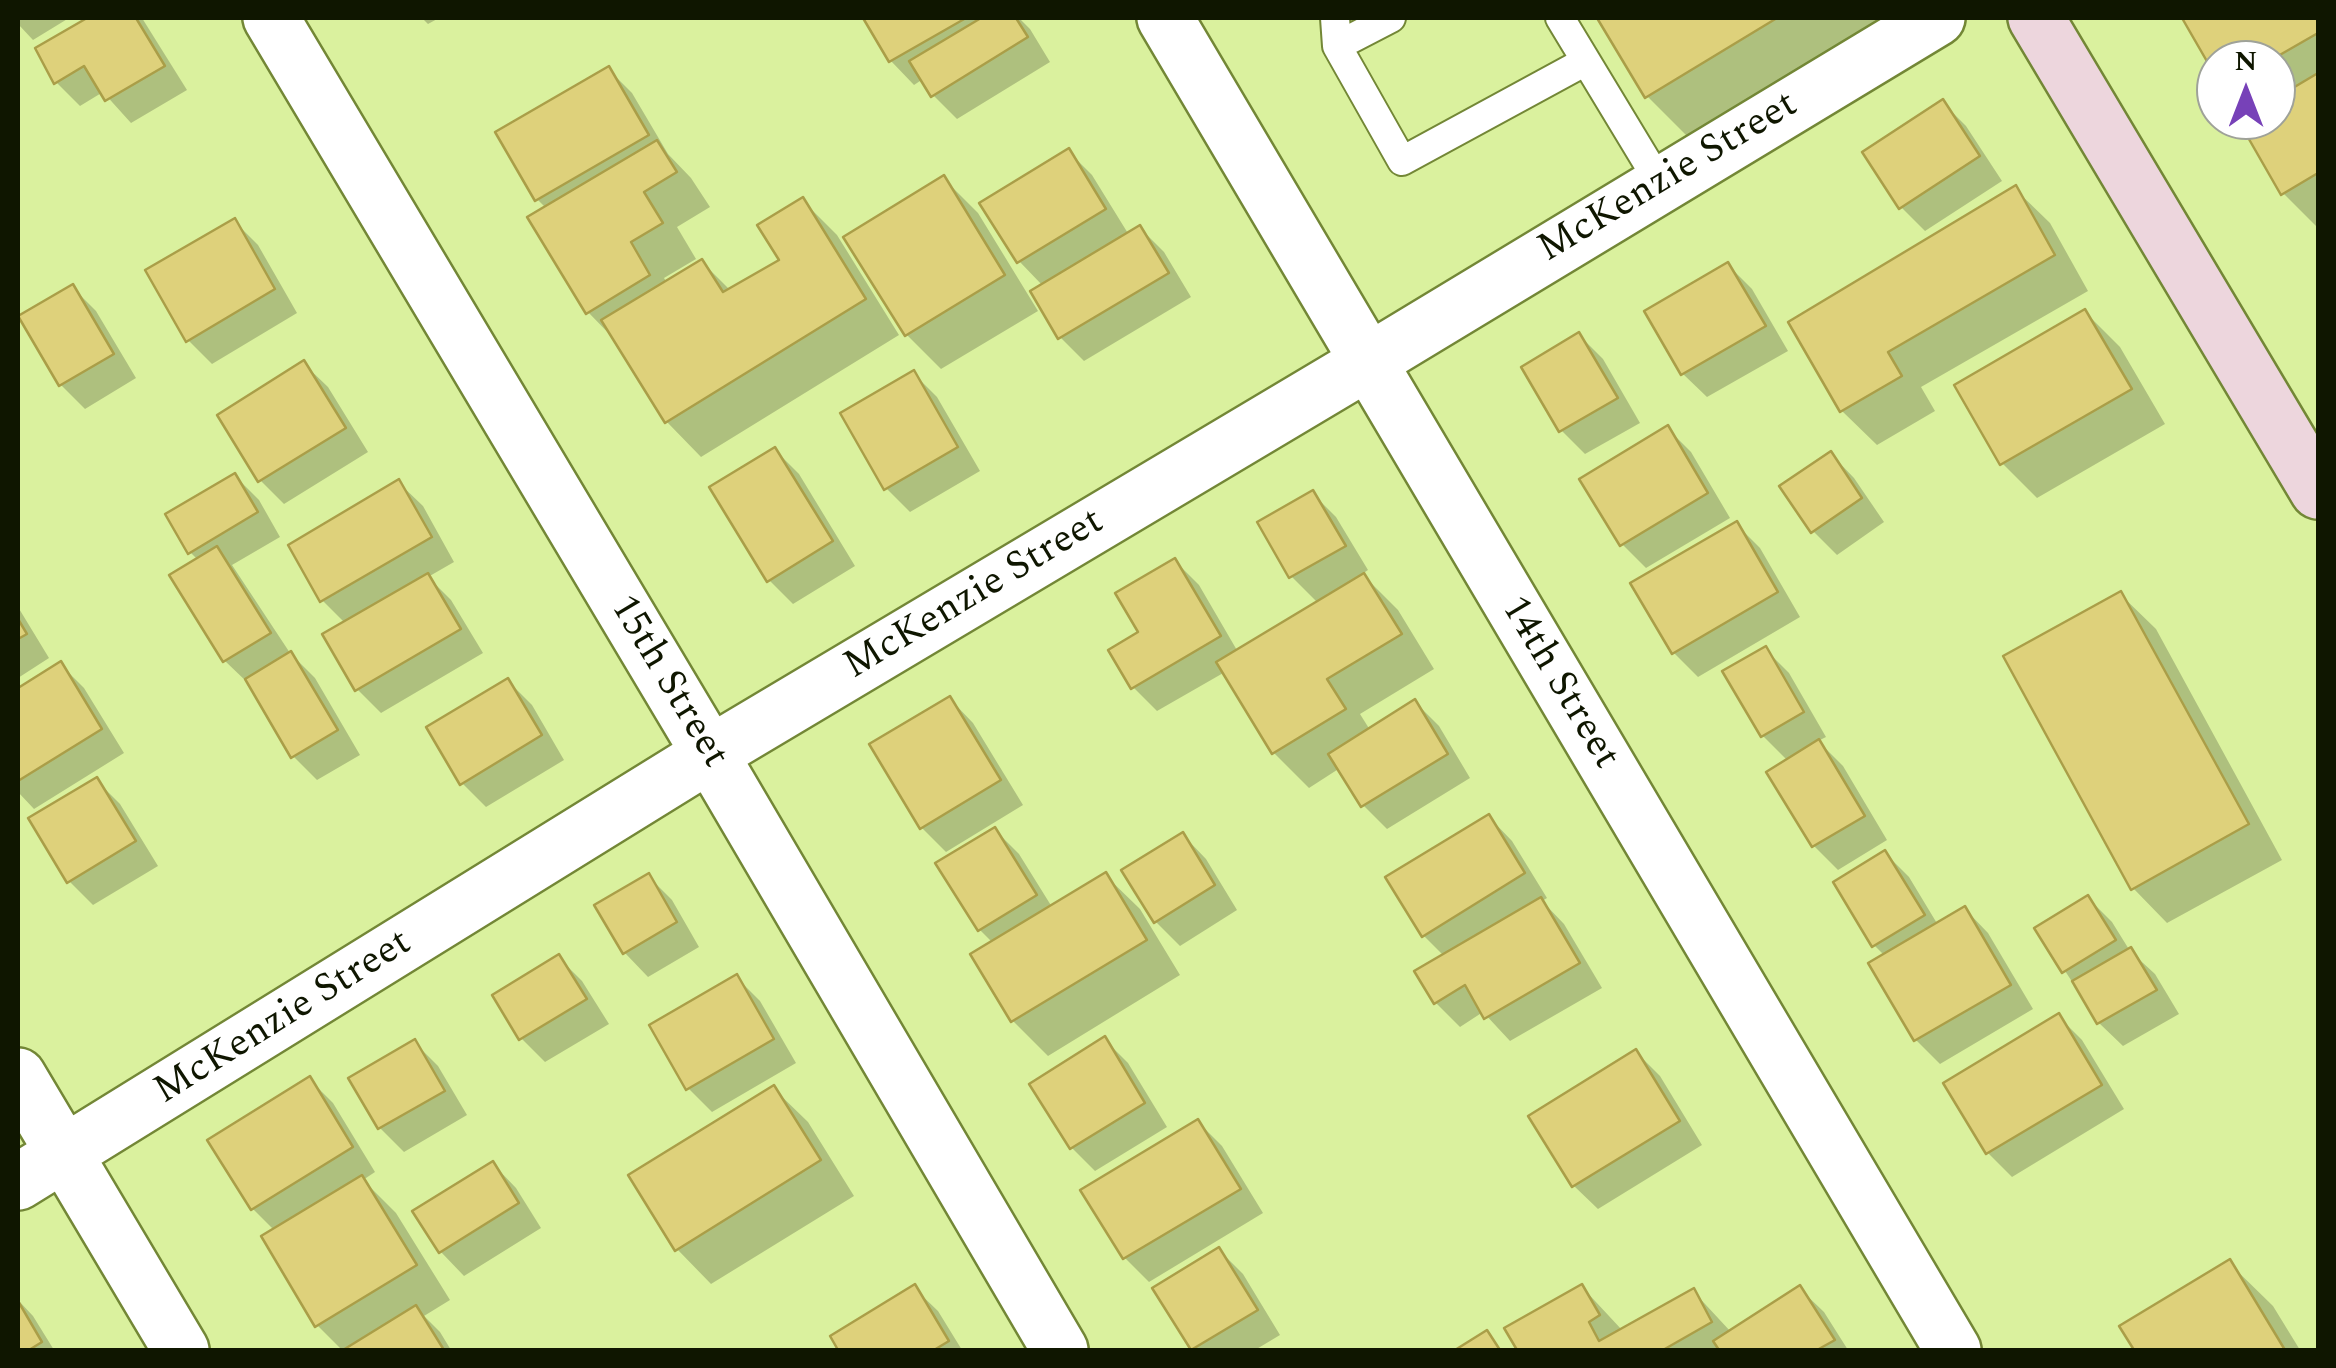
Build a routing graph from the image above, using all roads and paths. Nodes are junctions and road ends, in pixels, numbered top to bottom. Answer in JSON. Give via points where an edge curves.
{"nodes":[{"id":1,"x":271,"y":18,"type":"edge"},
{"id":2,"x":1165,"y":18,"type":"edge"},
{"id":3,"x":1391,"y":18,"type":"edge"},
{"id":4,"x":1560,"y":18,"type":"edge"},
{"id":5,"x":1937,"y":18,"type":"edge"},
{"id":6,"x":2036,"y":18,"type":"edge"},
{"id":7,"x":1336,"y":32,"type":"edge"},
{"id":8,"x":1586,"y":60,"type":"junction"},
{"id":9,"x":1661,"y":185,"type":"junction"},
{"id":10,"x":1368,"y":362,"type":"junction"},
{"id":11,"x":2318,"y":491,"type":"edge"},
{"id":12,"x":710,"y":754,"type":"junction"},
{"id":13,"x":18,"y":1076,"type":"edge"},
{"id":14,"x":64,"y":1156,"type":"junction"},
{"id":15,"x":18,"y":1182,"type":"edge"},
{"id":16,"x":181,"y":1350,"type":"edge"},
{"id":17,"x":1060,"y":1350,"type":"edge"},
{"id":18,"x":1953,"y":1350,"type":"edge"}],
"edges":[{"from":1,"to":12,"type":"street","name":"15th Street"},
{"from":2,"to":10,"type":"street","name":"14th Street"},
{"from":3,"to":7,"type":"lane"},
{"from":4,"to":8,"type":"lane"},
{"from":5,"to":9,"type":"street","name":"McKenzie Street"},
{"from":6,"to":11,"type":"main road"},
{"from":7,"to":8,"type":"lane","via":[[1402,161]]},
{"from":8,"to":9,"type":"lane"},
{"from":9,"to":10,"type":"street","name":"McKenzie Street"},
{"from":10,"to":12,"type":"street","name":"McKenzie Street"},
{"from":10,"to":18,"type":"street","name":"14th Street"},
{"from":12,"to":14,"type":"street","name":"McKenzie Street"},
{"from":12,"to":17,"type":"street","name":"15th Street"},
{"from":13,"to":14,"type":"street"},
{"from":14,"to":15,"type":"street","name":"McKenzie Street"},
{"from":14,"to":16,"type":"street"}]}
